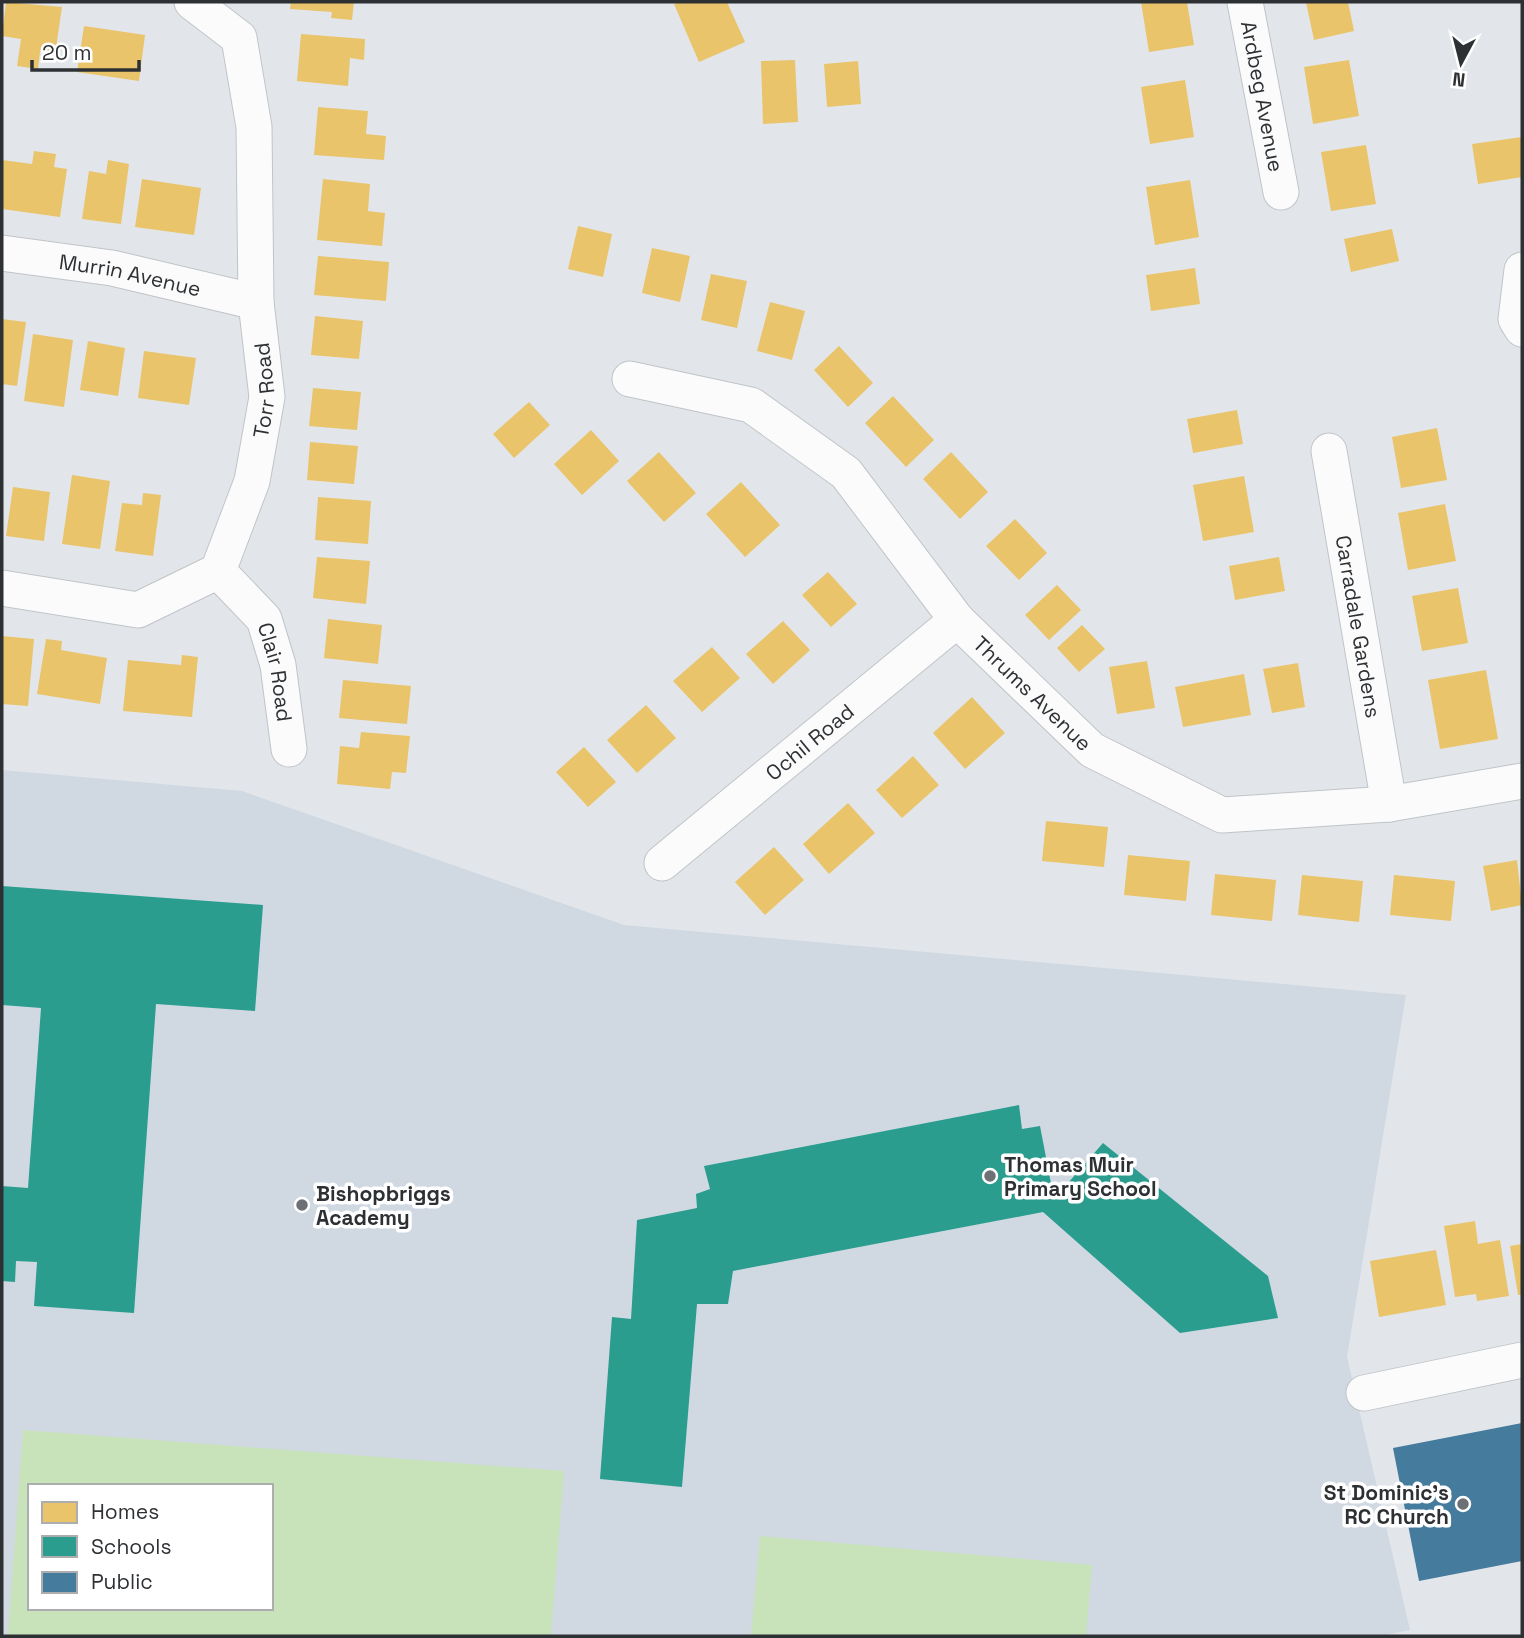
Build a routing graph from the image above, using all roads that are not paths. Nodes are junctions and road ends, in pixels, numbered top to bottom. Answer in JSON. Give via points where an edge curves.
{"nodes":[{"id":1,"x":192,"y":2,"type":"edge"},
{"id":2,"x":1245,"y":2,"type":"edge"},
{"id":3,"x":1281,"y":192,"type":"dead end"},
{"id":4,"x":2,"y":253,"type":"edge"},
{"id":5,"x":1522,"y":270,"type":"edge"},
{"id":6,"x":256,"y":302,"type":"junction"},
{"id":7,"x":1522,"y":329,"type":"edge"},
{"id":8,"x":630,"y":379,"type":"dead end"},
{"id":9,"x":1329,"y":451,"type":"dead end"},
{"id":10,"x":218,"y":571,"type":"junction"},
{"id":11,"x":2,"y":588,"type":"edge"},
{"id":12,"x":957,"y":620,"type":"junction"},
{"id":13,"x":289,"y":749,"type":"dead end"},
{"id":14,"x":1522,"y":781,"type":"edge"},
{"id":15,"x":1389,"y":804,"type":"junction"},
{"id":16,"x":662,"y":863,"type":"dead end"},
{"id":17,"x":1522,"y":1360,"type":"edge"},
{"id":18,"x":1364,"y":1392,"type":"dead end"}],
"edges":[{"from":1,"to":6,"type":"street","name":"Torr Road","via":[[239,38],[254,127]]},
{"from":2,"to":3,"type":"street","name":"Ardbeg Avenue"},
{"from":4,"to":6,"type":"street","name":"Murrin Avenue","via":[[112,268]]},
{"from":5,"to":7,"type":"street","via":[[1516,319]]},
{"from":6,"to":10,"type":"street","name":"Torr Road","via":[[267,397],[252,481]]},
{"from":8,"to":12,"type":"street","name":"Thrums Avenue","via":[[751,405],[846,473]]},
{"from":9,"to":15,"type":"street","name":"Carradale Gardens"},
{"from":10,"to":11,"type":"street","via":[[138,610]]},
{"from":10,"to":13,"type":"street","name":"Clair Road","via":[[264,619],[278,666]]},
{"from":12,"to":15,"type":"street","name":"Thrums Avenue","via":[[1092,750],[1222,815]]},
{"from":12,"to":16,"type":"street","name":"Ochil Road"},
{"from":14,"to":15,"type":"street","name":"Thrums Avenue"},
{"from":17,"to":18,"type":"street"}]}
